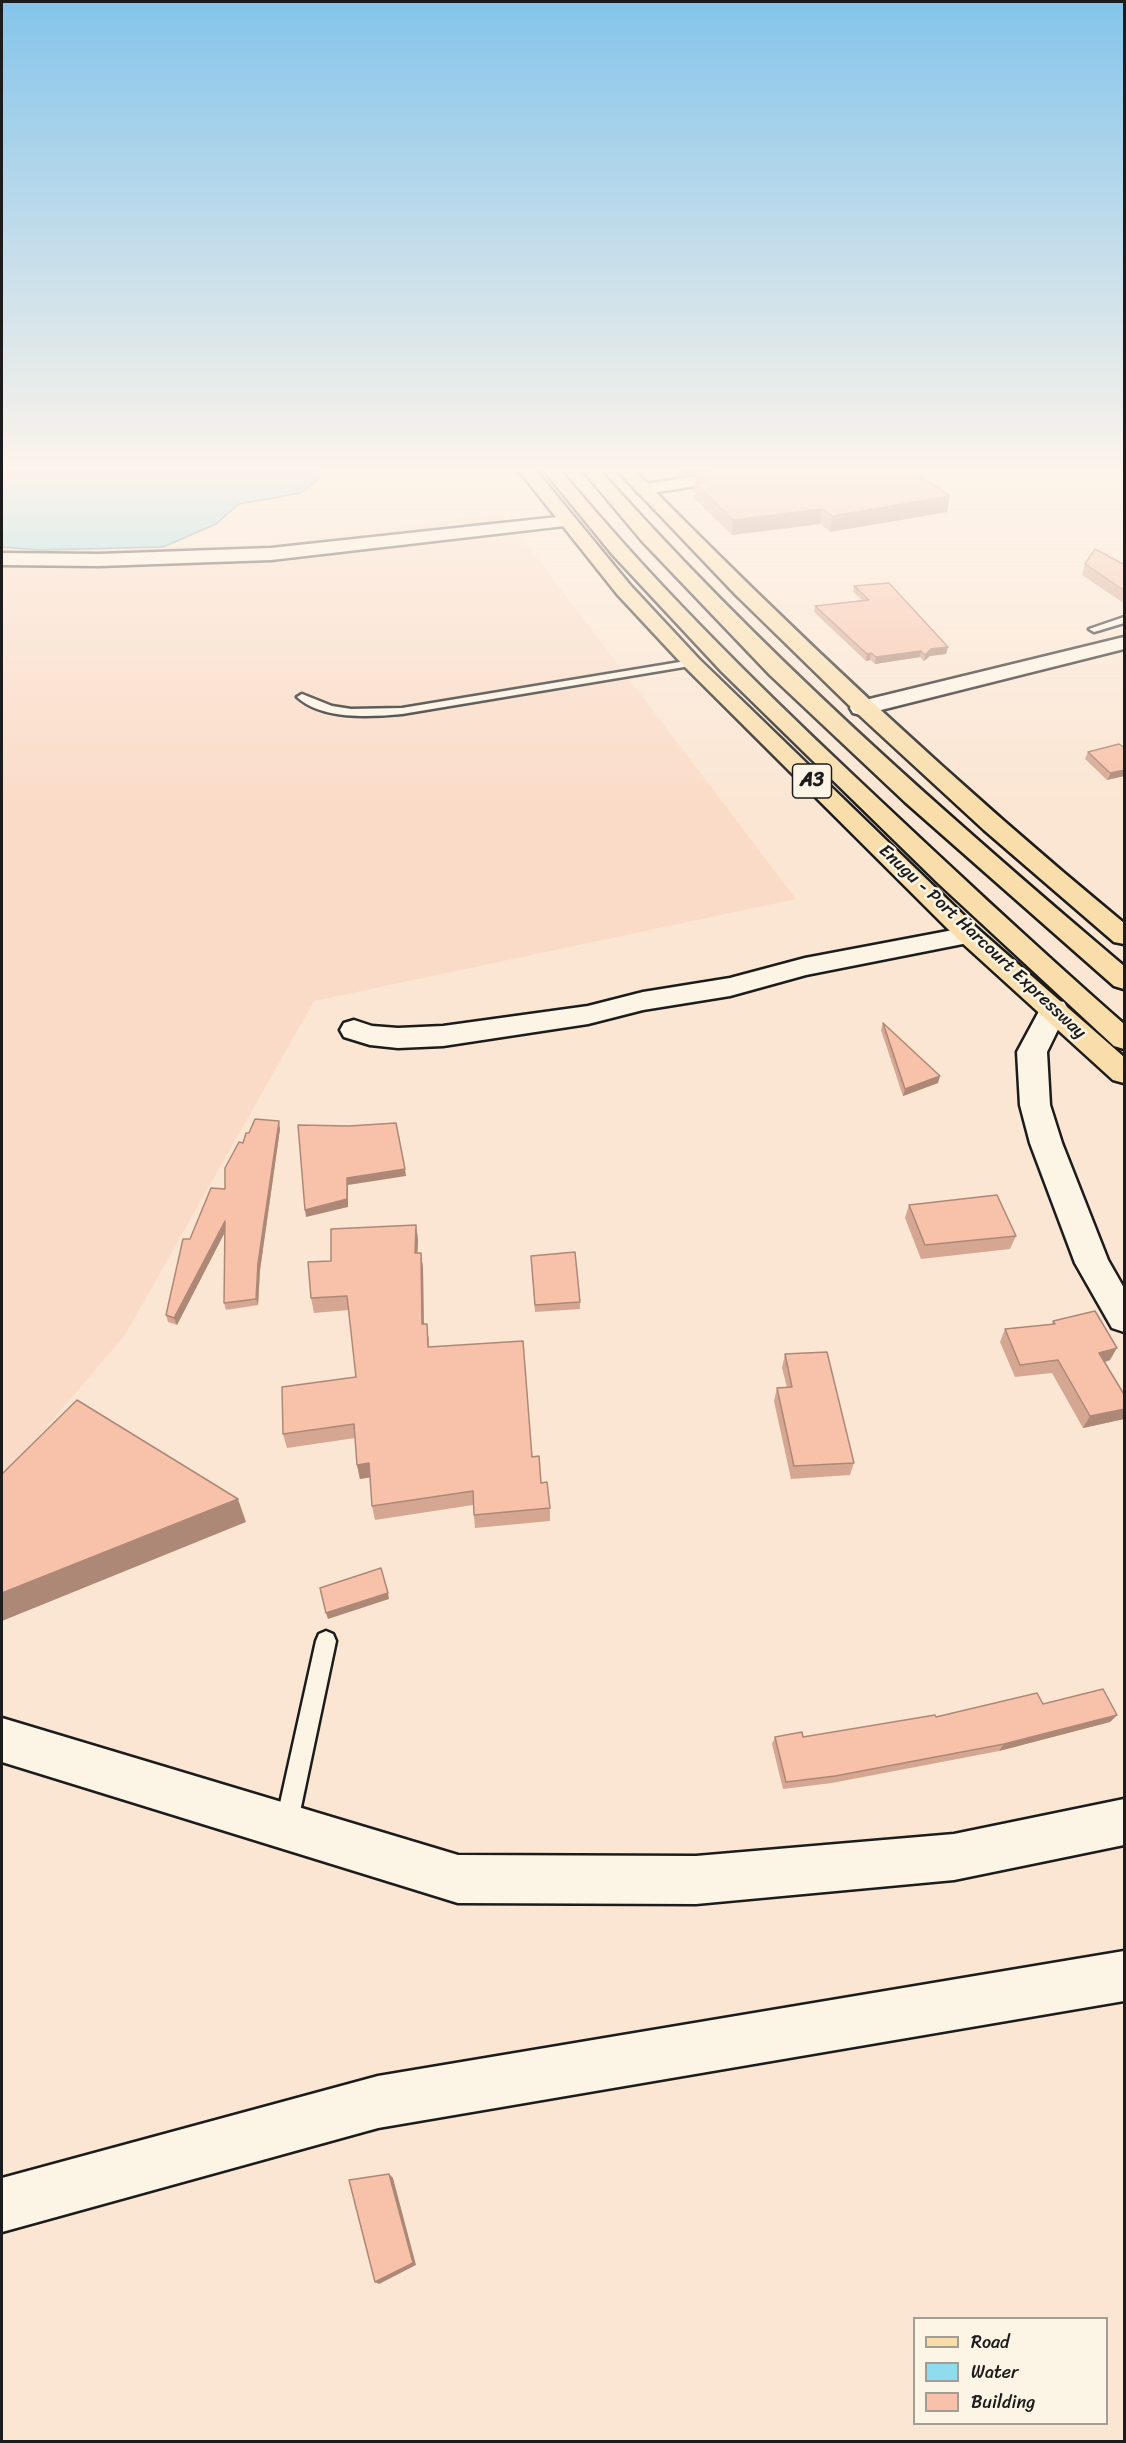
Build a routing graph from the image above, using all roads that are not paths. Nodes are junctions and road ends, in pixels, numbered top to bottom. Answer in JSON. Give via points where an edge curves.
{"nodes":[{"id":1,"x":617,"y":581,"type":"edge"},
{"id":2,"x":647,"y":581,"type":"edge"},
{"id":3,"x":690,"y":581,"type":"edge"},
{"id":4,"x":735,"y":581,"type":"edge"},
{"id":5,"x":1125,"y":620,"type":"edge"},
{"id":6,"x":1094,"y":629,"type":"dead end"},
{"id":7,"x":1125,"y":643,"type":"edge"},
{"id":8,"x":692,"y":663,"type":"junction"},
{"id":9,"x":302,"y":697,"type":"dead end"},
{"id":10,"x":861,"y":708,"type":"junction"},
{"id":11,"x":826,"y":716,"type":"junction"},
{"id":12,"x":788,"y":726,"type":"junction"},
{"id":13,"x":969,"y":935,"type":"junction"},
{"id":14,"x":1125,"y":936,"type":"edge"},
{"id":15,"x":1125,"y":980,"type":"edge"},
{"id":16,"x":1054,"y":1009,"type":"junction"},
{"id":17,"x":354,"y":1030,"type":"dead end"},
{"id":18,"x":1125,"y":1039,"type":"edge"},
{"id":19,"x":1125,"y":1073,"type":"edge"},
{"id":20,"x":1125,"y":1318,"type":"edge"},
{"id":21,"x":326,"y":1641,"type":"dead end"},
{"id":22,"x":2,"y":1740,"type":"edge"},
{"id":23,"x":1125,"y":1822,"type":"edge"},
{"id":24,"x":286,"y":1827,"type":"junction"},
{"id":25,"x":1125,"y":1976,"type":"edge"},
{"id":26,"x":2,"y":2205,"type":"edge"}],
"edges":[{"from":1,"to":8,"type":"main road","name":"Enugu - Port Harcourt Expressway","number":"A3"},
{"from":2,"to":12,"type":"main road","name":"Enugu - Port Harcourt Expressway","number":"A3"},
{"from":3,"to":11,"type":"main road","number":"A3"},
{"from":4,"to":10,"type":"main road"},
{"from":5,"to":6,"type":"lane"},
{"from":7,"to":10,"type":"street"},
{"from":8,"to":9,"type":"lane","via":[[402,711],[356,714],[327,709]]},
{"from":8,"to":13,"type":"main road","name":"Enugu - Port Harcourt Expressway","number":"A3"},
{"from":10,"to":14,"type":"main road"},
{"from":11,"to":12,"type":"main road"},
{"from":11,"to":15,"type":"main road","number":"A3","via":[[927,811]]},
{"from":12,"to":18,"type":"main road","name":"Enugu - Port Harcourt Expressway","number":"A3"},
{"from":13,"to":16,"type":"main road","name":"Enugu - Port Harcourt Expressway","number":"A3"},
{"from":13,"to":17,"type":"street","via":[[588,1015],[444,1036],[398,1038]]},
{"from":16,"to":19,"type":"main road","name":"Enugu - Port Harcourt Expressway","number":"A3"},
{"from":16,"to":20,"type":"street","via":[[1032,1052],[1035,1105],[1092,1263]]},
{"from":21,"to":24,"type":"lane"},
{"from":22,"to":24,"type":"street"},
{"from":23,"to":24,"type":"street","via":[[954,1857],[696,1880],[458,1879]]},
{"from":25,"to":26,"type":"street","via":[[378,2102]]}]}
